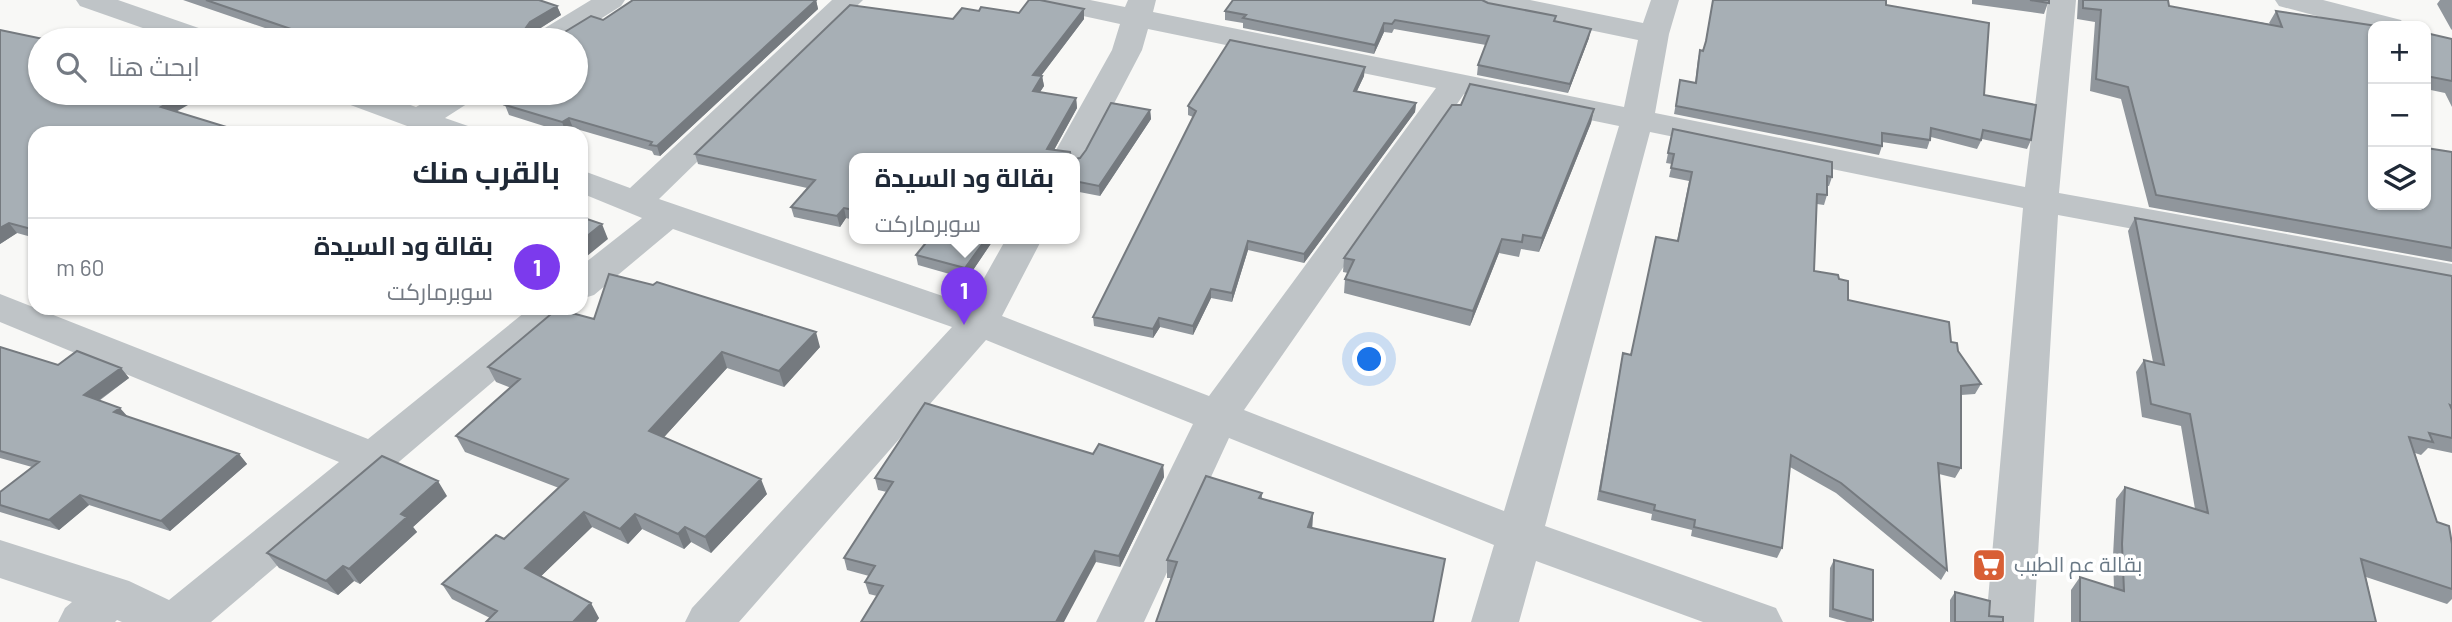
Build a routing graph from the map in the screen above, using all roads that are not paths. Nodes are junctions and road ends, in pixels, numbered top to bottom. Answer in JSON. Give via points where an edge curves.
{"nodes":[{"id":1,"x":90,"y":0,"type":"edge"},
{"id":2,"x":611,"y":0,"type":"edge"},
{"id":3,"x":849,"y":0,"type":"edge"},
{"id":4,"x":1047,"y":0,"type":"edge"},
{"id":5,"x":1486,"y":0,"type":"edge"},
{"id":6,"x":2062,"y":0,"type":"edge"},
{"id":7,"x":2289,"y":0,"type":"edge"},
{"id":8,"x":1140,"y":8,"type":"edge"},
{"id":9,"x":1659,"y":17,"type":"edge"},
{"id":10,"x":2371,"y":21,"type":"edge"},
{"id":11,"x":170,"y":28,"type":"edge"},
{"id":12,"x":566,"y":28,"type":"edge"},
{"id":13,"x":1456,"y":83,"type":"junction"},
{"id":14,"x":381,"y":105,"type":"edge"},
{"id":15,"x":443,"y":105,"type":"edge"},
{"id":16,"x":420,"y":119,"type":"junction"},
{"id":17,"x":1637,"y":121,"type":"junction"},
{"id":18,"x":438,"y":126,"type":"edge"},
{"id":19,"x":1071,"y":153,"type":"edge"},
{"id":20,"x":588,"y":184,"type":"edge"},
{"id":21,"x":2041,"y":201,"type":"junction"},
{"id":22,"x":651,"y":208,"type":"junction"},
{"id":23,"x":1021,"y":244,"type":"edge"},
{"id":24,"x":2452,"y":276,"type":"edge"},
{"id":25,"x":588,"y":278,"type":"edge"},
{"id":26,"x":0,"y":307,"type":"edge"},
{"id":27,"x":546,"y":315,"type":"edge"},
{"id":28,"x":979,"y":322,"type":"junction"},
{"id":29,"x":1219,"y":414,"type":"junction"},
{"id":30,"x":372,"y":458,"type":"junction"},
{"id":31,"x":1520,"y":536,"type":"junction"},
{"id":32,"x":0,"y":559,"type":"edge"},
{"id":33,"x":97,"y":608,"type":"edge"},
{"id":34,"x":169,"y":622,"type":"edge"},
{"id":35,"x":177,"y":622,"type":"edge"},
{"id":36,"x":709,"y":622,"type":"edge"},
{"id":37,"x":1120,"y":622,"type":"edge"},
{"id":38,"x":1495,"y":622,"type":"edge"},
{"id":39,"x":1759,"y":622,"type":"edge"},
{"id":40,"x":2010,"y":622,"type":"edge"}],
"edges":[{"from":1,"to":11,"type":"street"},
{"from":2,"to":12,"type":"street"},
{"from":3,"to":22,"type":"street"},
{"from":4,"to":8,"type":"street"},
{"from":5,"to":9,"type":"street"},
{"from":6,"to":21,"type":"street"},
{"from":7,"to":10,"type":"street"},
{"from":8,"to":13,"type":"street"},
{"from":8,"to":19,"type":"street","via":[[1127,50]]},
{"from":9,"to":17,"type":"street"},
{"from":13,"to":17,"type":"street"},
{"from":13,"to":29,"type":"street"},
{"from":14,"to":16,"type":"street"},
{"from":15,"to":16,"type":"street"},
{"from":16,"to":18,"type":"street"},
{"from":17,"to":21,"type":"street"},
{"from":17,"to":31,"type":"street"},
{"from":20,"to":22,"type":"street"},
{"from":21,"to":24,"type":"street"},
{"from":21,"to":40,"type":"street"},
{"from":22,"to":25,"type":"street"},
{"from":22,"to":28,"type":"street"},
{"from":23,"to":28,"type":"street"},
{"from":26,"to":30,"type":"street"},
{"from":27,"to":30,"type":"street"},
{"from":28,"to":29,"type":"street"},
{"from":28,"to":36,"type":"street"},
{"from":29,"to":31,"type":"street"},
{"from":29,"to":37,"type":"street"},
{"from":30,"to":35,"type":"street"},
{"from":31,"to":38,"type":"street"},
{"from":31,"to":39,"type":"street"},
{"from":32,"to":33,"type":"street"},
{"from":33,"to":34,"type":"street"}]}
